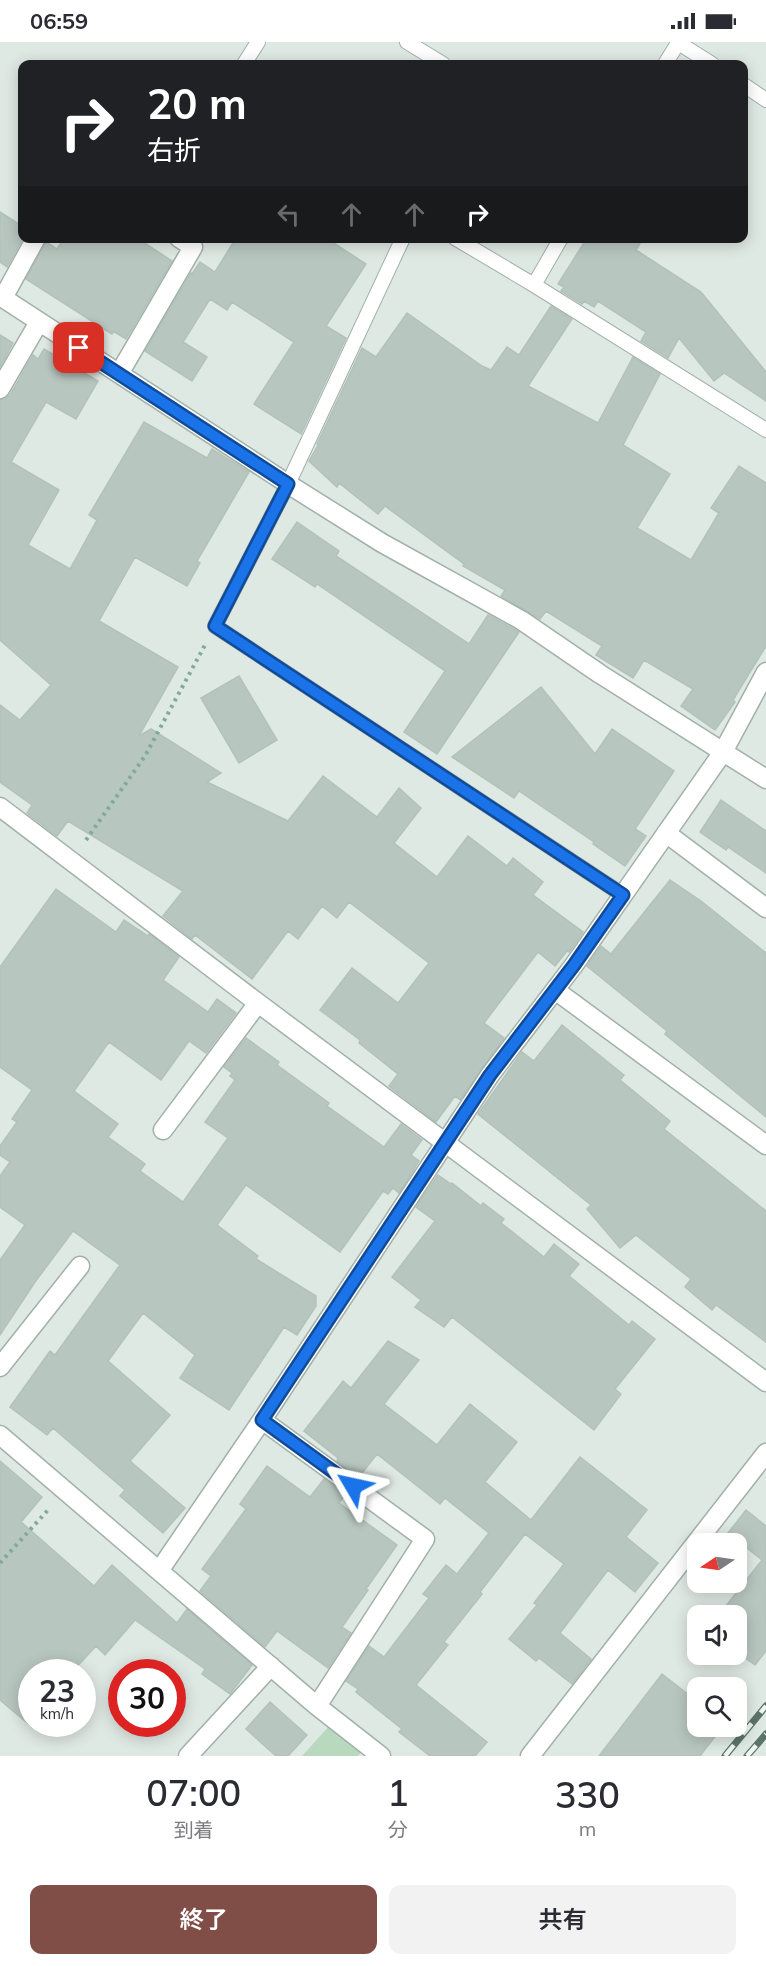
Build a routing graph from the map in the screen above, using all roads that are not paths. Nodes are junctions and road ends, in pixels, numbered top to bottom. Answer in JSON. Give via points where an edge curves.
{"nodes":[{"id":1,"x":258,"y":42,"type":"edge"},
{"id":2,"x":406,"y":42,"type":"edge"},
{"id":3,"x":677,"y":42,"type":"edge"},
{"id":4,"x":246,"y":60,"type":"edge"},
{"id":5,"x":436,"y":60,"type":"edge"},
{"id":6,"x":666,"y":60,"type":"edge"},
{"id":7,"x":706,"y":60,"type":"edge"},
{"id":8,"x":748,"y":89,"type":"edge"},
{"id":9,"x":766,"y":100,"type":"edge"},
{"id":10,"x":33,"y":243,"type":"edge"},
{"id":11,"x":187,"y":243,"type":"edge"},
{"id":12,"x":401,"y":243,"type":"edge"},
{"id":13,"x":463,"y":243,"type":"edge"},
{"id":14,"x":558,"y":243,"type":"edge"},
{"id":15,"x":534,"y":285,"type":"junction"},
{"id":16,"x":1,"y":297,"type":"edge"},
{"id":17,"x":39,"y":322,"type":"junction"},
{"id":18,"x":119,"y":374,"type":"junction"},
{"id":19,"x":0,"y":389,"type":"edge"},
{"id":20,"x":766,"y":430,"type":"edge"},
{"id":21,"x":288,"y":484,"type":"junction"},
{"id":22,"x":766,"y":672,"type":"edge"},
{"id":23,"x":723,"y":752,"type":"junction"},
{"id":24,"x":766,"y":779,"type":"edge"},
{"id":25,"x":0,"y":807,"type":"edge"},
{"id":26,"x":666,"y":833,"type":"junction"},
{"id":27,"x":623,"y":895,"type":"junction"},
{"id":28,"x":766,"y":908,"type":"edge"},
{"id":29,"x":555,"y":990,"type":"junction"},
{"id":30,"x":258,"y":1003,"type":"junction"},
{"id":31,"x":163,"y":1130,"type":"dead end"},
{"id":32,"x":446,"y":1144,"type":"junction"},
{"id":33,"x":766,"y":1144,"type":"edge"},
{"id":34,"x":80,"y":1266,"type":"dead end"},
{"id":35,"x":0,"y":1367,"type":"edge"},
{"id":36,"x":766,"y":1382,"type":"edge"},
{"id":37,"x":262,"y":1420,"type":"junction"},
{"id":38,"x":0,"y":1435,"type":"edge"},
{"id":39,"x":766,"y":1453,"type":"edge"},
{"id":40,"x":159,"y":1571,"type":"junction"},
{"id":41,"x":271,"y":1666,"type":"junction"},
{"id":42,"x":317,"y":1706,"type":"junction"},
{"id":43,"x":188,"y":1756,"type":"edge"},
{"id":44,"x":381,"y":1756,"type":"edge"},
{"id":45,"x":530,"y":1756,"type":"edge"}],
"edges":[{"from":1,"to":4,"type":"lane"},
{"from":2,"to":5,"type":"lane"},
{"from":3,"to":6,"type":"lane"},
{"from":3,"to":7,"type":"lane"},
{"from":8,"to":9,"type":"lane"},
{"from":10,"to":16,"type":"street"},
{"from":11,"to":18,"type":"street","via":[[193,247]]},
{"from":12,"to":21,"type":"lane"},
{"from":13,"to":15,"type":"lane"},
{"from":14,"to":15,"type":"lane"},
{"from":15,"to":20,"type":"lane"},
{"from":16,"to":17,"type":"street"},
{"from":17,"to":18,"type":"street"},
{"from":17,"to":19,"type":"street"},
{"from":18,"to":21,"type":"street"},
{"from":21,"to":23,"type":"street","via":[[382,543],[521,620]]},
{"from":21,"to":27,"type":"lane","via":[[215,626]]},
{"from":22,"to":23,"type":"street"},
{"from":23,"to":24,"type":"street"},
{"from":23,"to":26,"type":"street"},
{"from":25,"to":30,"type":"street"},
{"from":26,"to":27,"type":"street"},
{"from":26,"to":28,"type":"street"},
{"from":27,"to":29,"type":"street"},
{"from":29,"to":32,"type":"street","via":[[490,1075]]},
{"from":29,"to":33,"type":"street"},
{"from":30,"to":31,"type":"street"},
{"from":30,"to":32,"type":"street"},
{"from":32,"to":36,"type":"street"},
{"from":32,"to":37,"type":"street"},
{"from":34,"to":35,"type":"street"},
{"from":37,"to":40,"type":"street"},
{"from":37,"to":42,"type":"street","via":[[425,1539]]},
{"from":38,"to":40,"type":"street"},
{"from":39,"to":45,"type":"street"},
{"from":40,"to":41,"type":"street"},
{"from":41,"to":42,"type":"street"},
{"from":41,"to":43,"type":"street"},
{"from":42,"to":44,"type":"street"}]}
